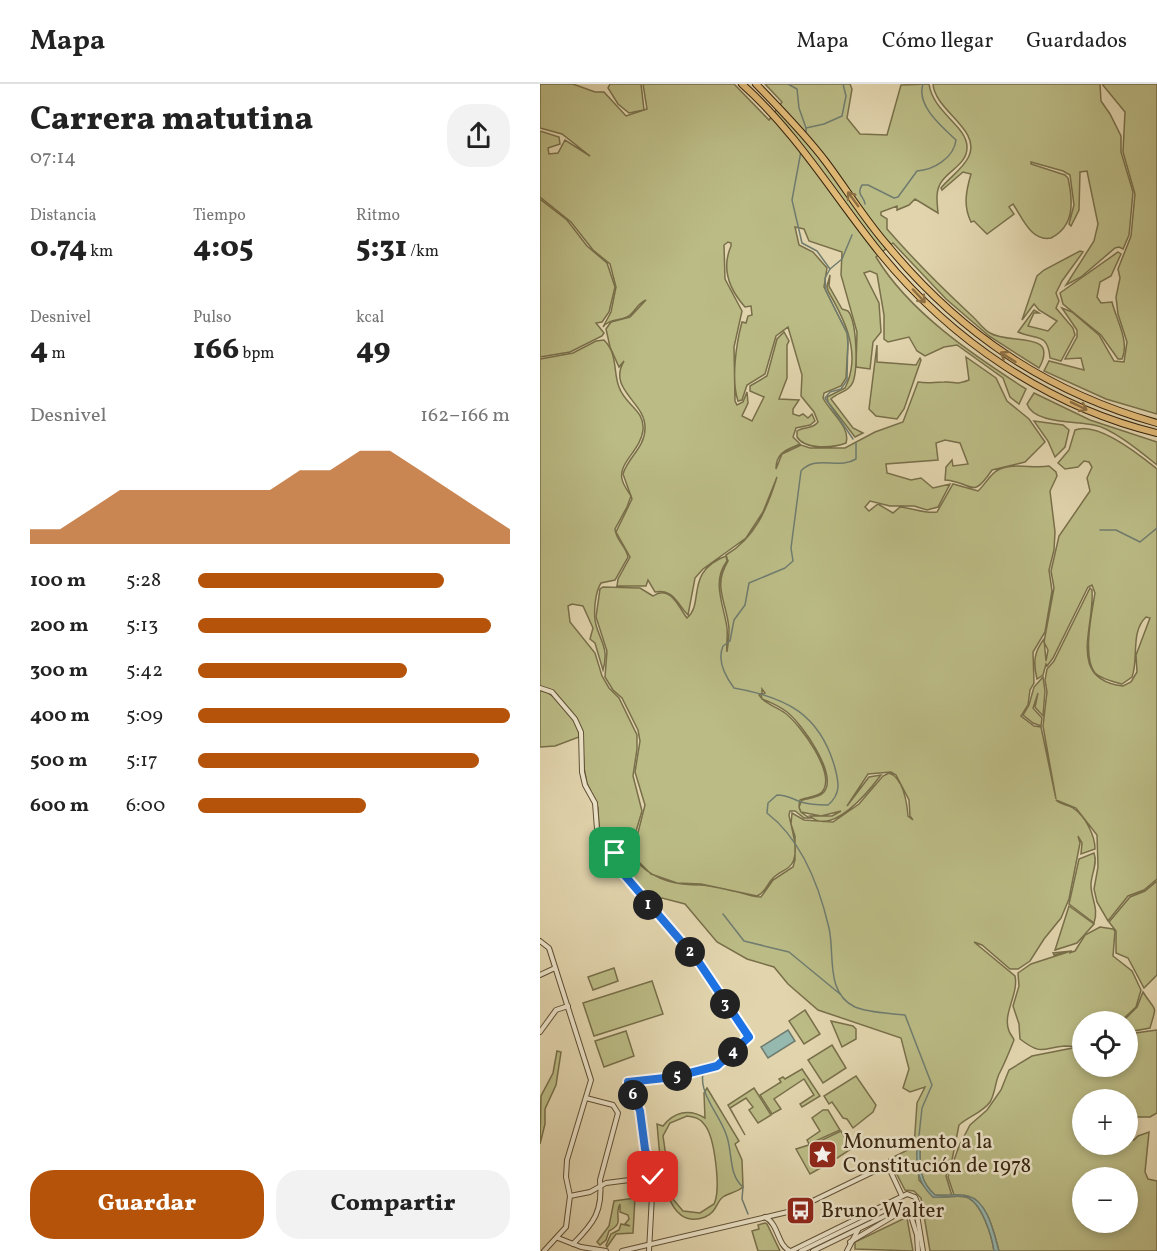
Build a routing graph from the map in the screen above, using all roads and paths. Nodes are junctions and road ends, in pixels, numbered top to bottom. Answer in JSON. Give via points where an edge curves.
{"nodes":[{"id":1,"x":742,"y":84,"type":"edge"},
{"id":2,"x":756,"y":84,"type":"edge"},
{"id":3,"x":1157,"y":423,"type":"edge"},
{"id":4,"x":1157,"y":433,"type":"edge"},
{"id":5,"x":540,"y":688,"type":"edge"},
{"id":6,"x":540,"y":941,"type":"edge"},
{"id":7,"x":555,"y":968,"type":"junction"},
{"id":8,"x":540,"y":975,"type":"edge"},
{"id":9,"x":568,"y":1006,"type":"junction"},
{"id":10,"x":540,"y":1032,"type":"edge"},
{"id":11,"x":586,"y":1098,"type":"junction"},
{"id":12,"x":653,"y":1177,"type":"junction"},
{"id":13,"x":600,"y":1184,"type":"junction"},
{"id":14,"x":570,"y":1196,"type":"junction"},
{"id":15,"x":901,"y":1196,"type":"junction"},
{"id":16,"x":900,"y":1208,"type":"junction"},
{"id":17,"x":916,"y":1209,"type":"junction"},
{"id":18,"x":910,"y":1213,"type":"junction"},
{"id":19,"x":776,"y":1215,"type":"junction"},
{"id":20,"x":764,"y":1216,"type":"junction"},
{"id":21,"x":772,"y":1221,"type":"junction"},
{"id":22,"x":861,"y":1228,"type":"junction"},
{"id":23,"x":557,"y":1237,"type":"junction"},
{"id":24,"x":850,"y":1242,"type":"junction"},
{"id":25,"x":573,"y":1245,"type":"junction"},
{"id":26,"x":650,"y":1248,"type":"edge"},
{"id":27,"x":544,"y":1251,"type":"edge"},
{"id":28,"x":606,"y":1251,"type":"edge"},
{"id":29,"x":622,"y":1251,"type":"edge"},
{"id":30,"x":791,"y":1251,"type":"edge"},
{"id":31,"x":801,"y":1251,"type":"edge"},
{"id":32,"x":813,"y":1251,"type":"edge"},
{"id":33,"x":848,"y":1251,"type":"edge"},
{"id":34,"x":918,"y":1251,"type":"edge"},
{"id":35,"x":923,"y":1251,"type":"edge"}],
"edges":[{"from":1,"to":4,"type":"highway","one_way":true,"via":[[810,159],[880,253],[922,300],[976,346],[1008,369],[1087,411]]},
{"from":3,"to":2,"type":"highway","one_way":true,"via":[[1089,400],[1014,361],[953,315],[888,246],[825,160]]},
{"from":5,"to":12,"type":"street","via":[[552,692],[581,732],[582,772],[595,803],[597,829],[615,853],[621,871],[698,961],[749,1037],[717,1066],[674,1077],[628,1082],[640,1111]]},
{"from":6,"to":7,"type":"street","via":[[549,948]]},
{"from":7,"to":8,"type":"street"},
{"from":7,"to":9,"type":"street"},
{"from":9,"to":10,"type":"street","via":[[556,1011]]},
{"from":9,"to":11,"type":"street","via":[[591,1076]]},
{"from":11,"to":13,"type":"street","via":[[616,1106],[618,1113]]},
{"from":11,"to":14,"type":"street","via":[[567,1160]]},
{"from":12,"to":13,"type":"street"},
{"from":12,"to":26,"type":"street"},
{"from":13,"to":14,"type":"street","via":[[590,1192]]},
{"from":13,"to":25,"type":"street","via":[[595,1219]]},
{"from":14,"to":23,"type":"street","via":[[566,1227]]},
{"from":15,"to":16,"type":"street"},
{"from":15,"to":17,"type":"street","via":[[915,1197]]},
{"from":15,"to":19,"type":"street","via":[[885,1166]]},
{"from":15,"to":30,"type":"street"},
{"from":16,"to":18,"type":"street"},
{"from":16,"to":22,"type":"street"},
{"from":16,"to":24,"type":"street"},
{"from":16,"to":31,"type":"street"},
{"from":17,"to":18,"type":"street"},
{"from":17,"to":35,"type":"street"},
{"from":18,"to":34,"type":"street"},
{"from":19,"to":20,"type":"street"},
{"from":19,"to":21,"type":"street"},
{"from":20,"to":21,"type":"street"},
{"from":20,"to":26,"type":"street"},
{"from":21,"to":30,"type":"street","via":[[785,1249]]},
{"from":22,"to":24,"type":"street"},
{"from":22,"to":32,"type":"street"},
{"from":23,"to":25,"type":"street"},
{"from":23,"to":27,"type":"street"},
{"from":24,"to":33,"type":"street"},
{"from":25,"to":28,"type":"street"},
{"from":26,"to":29,"type":"street"}]}
